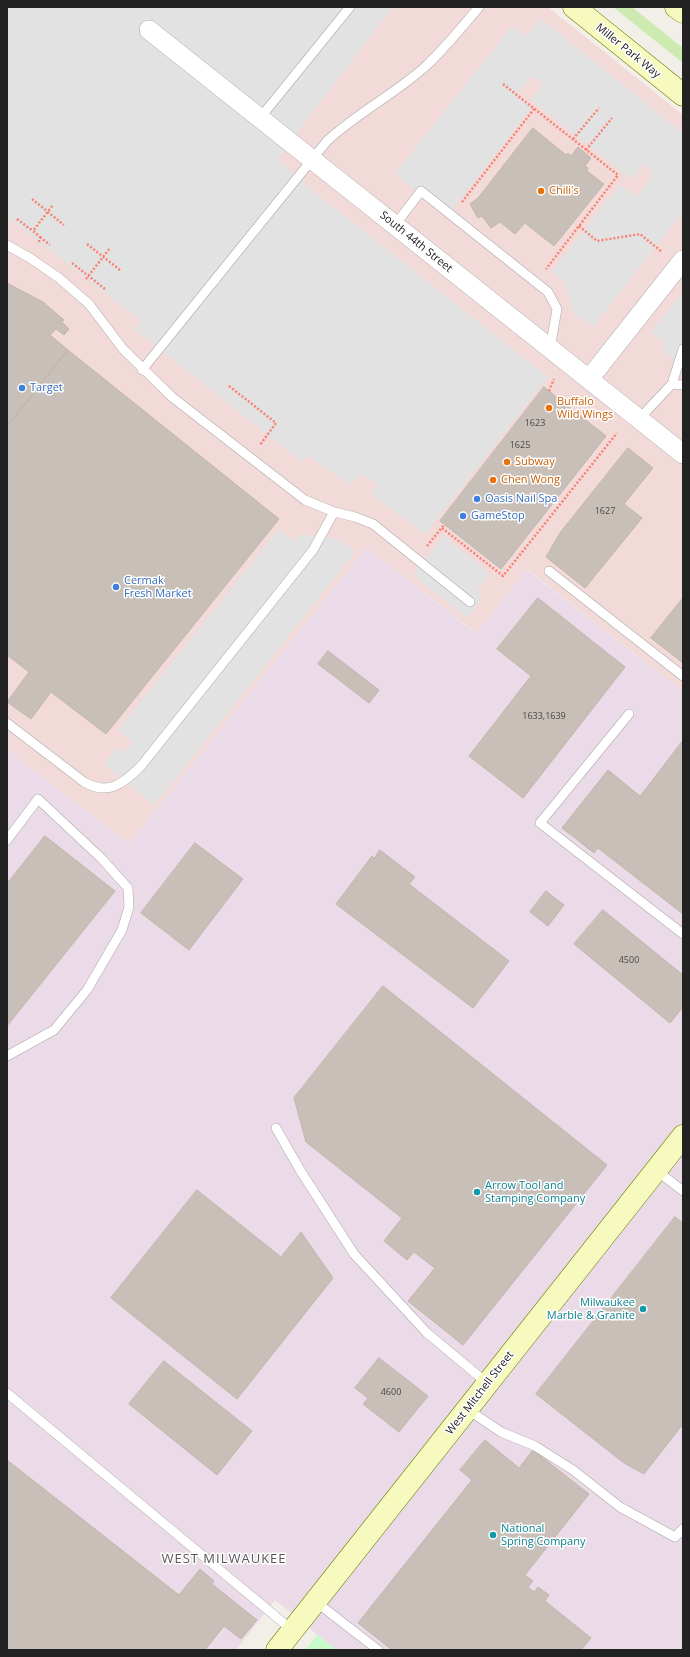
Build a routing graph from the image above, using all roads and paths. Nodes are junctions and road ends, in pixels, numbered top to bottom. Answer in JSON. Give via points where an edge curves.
{"nodes":[{"id":1,"x":350,"y":7,"type":"edge"},
{"id":2,"x":479,"y":7,"type":"edge"},
{"id":3,"x":574,"y":7,"type":"edge"},
{"id":4,"x":676,"y":7,"type":"edge"},
{"id":5,"x":683,"y":12,"type":"edge"},
{"id":6,"x":149,"y":30,"type":"dead end"},
{"id":7,"x":503,"y":84,"type":"dead end"},
{"id":8,"x":683,"y":95,"type":"edge"},
{"id":9,"x":599,"y":108,"type":"dead end"},
{"id":10,"x":534,"y":109,"type":"junction"},
{"id":11,"x":260,"y":118,"type":"junction"},
{"id":12,"x":612,"y":118,"type":"dead end"},
{"id":13,"x":573,"y":139,"type":"junction"},
{"id":14,"x":586,"y":150,"type":"junction"},
{"id":15,"x":312,"y":159,"type":"junction"},
{"id":16,"x":32,"y":199,"type":"dead end"},
{"id":17,"x":53,"y":204,"type":"dead end"},
{"id":18,"x":48,"y":212,"type":"junction"},
{"id":19,"x":452,"y":216,"type":"junction"},
{"id":20,"x":17,"y":219,"type":"dead end"},
{"id":21,"x":64,"y":225,"type":"dead end"},
{"id":22,"x":394,"y":225,"type":"junction"},
{"id":23,"x":580,"y":226,"type":"junction"},
{"id":24,"x":33,"y":231,"type":"junction"},
{"id":25,"x":40,"y":237,"type":"junction"},
{"id":26,"x":39,"y":242,"type":"dead end"},
{"id":27,"x":87,"y":244,"type":"dead end"},
{"id":28,"x":7,"y":245,"type":"edge"},
{"id":29,"x":50,"y":245,"type":"dead end"},
{"id":30,"x":110,"y":248,"type":"dead end"},
{"id":31,"x":664,"y":253,"type":"dead end"},
{"id":32,"x":103,"y":257,"type":"junction"},
{"id":33,"x":683,"y":260,"type":"edge"},
{"id":34,"x":72,"y":263,"type":"dead end"},
{"id":35,"x":120,"y":270,"type":"dead end"},
{"id":36,"x":89,"y":276,"type":"junction"},
{"id":37,"x":86,"y":279,"type":"dead end"},
{"id":38,"x":536,"y":282,"type":"junction"},
{"id":39,"x":105,"y":289,"type":"dead end"},
{"id":40,"x":550,"y":349,"type":"junction"},
{"id":41,"x":683,"y":349,"type":"edge"},
{"id":42,"x":142,"y":370,"type":"junction"},
{"id":43,"x":589,"y":379,"type":"junction"},
{"id":44,"x":552,"y":381,"type":"dead end"},
{"id":45,"x":672,"y":384,"type":"junction"},
{"id":46,"x":683,"y":385,"type":"edge"},
{"id":47,"x":229,"y":386,"type":"dead end"},
{"id":48,"x":549,"y":392,"type":"dead end"},
{"id":49,"x":639,"y":419,"type":"junction"},
{"id":50,"x":617,"y":432,"type":"dead end"},
{"id":51,"x":683,"y":454,"type":"edge"},
{"id":52,"x":250,"y":457,"type":"junction"},
{"id":53,"x":334,"y":512,"type":"junction"},
{"id":54,"x":442,"y":528,"type":"dead end"},
{"id":55,"x":549,"y":571,"type":"dead end"},
{"id":56,"x":470,"y":602,"type":"dead end"},
{"id":57,"x":683,"y":676,"type":"edge"},
{"id":58,"x":629,"y":714,"type":"dead end"},
{"id":59,"x":7,"y":722,"type":"edge"},
{"id":60,"x":7,"y":840,"type":"edge"},
{"id":61,"x":683,"y":934,"type":"edge"},
{"id":62,"x":7,"y":1056,"type":"edge"},
{"id":63,"x":276,"y":1128,"type":"dead end"},
{"id":64,"x":683,"y":1136,"type":"edge"},
{"id":65,"x":656,"y":1170,"type":"junction"},
{"id":66,"x":683,"y":1191,"type":"edge"},
{"id":67,"x":487,"y":1383,"type":"junction"},
{"id":68,"x":7,"y":1393,"type":"edge"},
{"id":69,"x":467,"y":1409,"type":"junction"},
{"id":70,"x":683,"y":1529,"type":"edge"},
{"id":71,"x":679,"y":1539,"type":"edge"},
{"id":72,"x":315,"y":1601,"type":"junction"},
{"id":73,"x":292,"y":1630,"type":"junction"},
{"id":74,"x":277,"y":1650,"type":"edge"},
{"id":75,"x":378,"y":1650,"type":"edge"}],
"edges":[{"from":1,"to":11,"type":"lane"},
{"from":2,"to":15,"type":"lane","via":[[426,66],[343,126]]},
{"from":3,"to":8,"type":"street","name":"Miller Park Way"},
{"from":4,"to":5,"type":"street"},
{"from":6,"to":11,"type":"street","name":"South 44th Street"},
{"from":7,"to":10,"type":"path"},
{"from":9,"to":13,"type":"path"},
{"from":10,"to":13,"type":"path"},
{"from":10,"to":19,"type":"path"},
{"from":11,"to":15,"type":"street","name":"South 44th Street"},
{"from":12,"to":14,"type":"path"},
{"from":13,"to":14,"type":"path"},
{"from":14,"to":23,"type":"path","via":[[618,175]]},
{"from":15,"to":22,"type":"street","name":"South 44th Street"},
{"from":15,"to":42,"type":"lane"},
{"from":16,"to":18,"type":"path"},
{"from":17,"to":18,"type":"path"},
{"from":18,"to":21,"type":"path"},
{"from":18,"to":24,"type":"path"},
{"from":19,"to":22,"type":"lane","via":[[420,191]]},
{"from":19,"to":38,"type":"lane"},
{"from":20,"to":24,"type":"path"},
{"from":22,"to":40,"type":"street","name":"South 44th Street"},
{"from":23,"to":31,"type":"path","via":[[597,241],[640,234]]},
{"from":23,"to":38,"type":"path"},
{"from":24,"to":25,"type":"path"},
{"from":25,"to":26,"type":"path"},
{"from":25,"to":29,"type":"path"},
{"from":27,"to":32,"type":"path"},
{"from":28,"to":42,"type":"lane","via":[[50,271],[89,304]]},
{"from":30,"to":32,"type":"path"},
{"from":32,"to":35,"type":"path"},
{"from":32,"to":36,"type":"path"},
{"from":33,"to":43,"type":"street"},
{"from":34,"to":36,"type":"path"},
{"from":36,"to":37,"type":"path"},
{"from":36,"to":39,"type":"path"},
{"from":38,"to":40,"type":"lane","via":[[548,292],[557,309]]},
{"from":40,"to":43,"type":"street","name":"South 44th Street"},
{"from":41,"to":45,"type":"lane"},
{"from":42,"to":52,"type":"lane","via":[[172,397]]},
{"from":43,"to":49,"type":"street","name":"South 44th Street"},
{"from":44,"to":48,"type":"path"},
{"from":45,"to":46,"type":"lane"},
{"from":45,"to":49,"type":"lane"},
{"from":47,"to":52,"type":"path","via":[[276,423]]},
{"from":49,"to":51,"type":"street","name":"South 44th Street"},
{"from":50,"to":54,"type":"path","via":[[503,576]]},
{"from":52,"to":53,"type":"lane","via":[[306,500]]},
{"from":53,"to":56,"type":"lane","via":[[372,524]]},
{"from":53,"to":59,"type":"lane","via":[[313,550],[141,766],[119,785],[105,789],[93,788]]},
{"from":55,"to":57,"type":"lane"},
{"from":58,"to":61,"type":"lane","via":[[540,823]]},
{"from":60,"to":62,"type":"lane","via":[[38,799],[101,858],[128,888],[129,908],[122,930],[78,1002],[54,1030]]},
{"from":63,"to":67,"type":"lane","via":[[354,1254],[427,1333]]},
{"from":64,"to":65,"type":"street","name":"West Mitchell Street"},
{"from":65,"to":66,"type":"lane"},
{"from":65,"to":67,"type":"street","name":"West Mitchell Street"},
{"from":67,"to":69,"type":"street","name":"West Mitchell Street"},
{"from":68,"to":73,"type":"lane"},
{"from":69,"to":71,"type":"lane","via":[[501,1432],[535,1446],[573,1470],[620,1507]]},
{"from":69,"to":72,"type":"street","name":"West Mitchell Street"},
{"from":70,"to":71,"type":"lane"},
{"from":72,"to":73,"type":"street","name":"West Mitchell Street"},
{"from":72,"to":75,"type":"lane"},
{"from":73,"to":74,"type":"street","name":"West Mitchell Street"}]}
